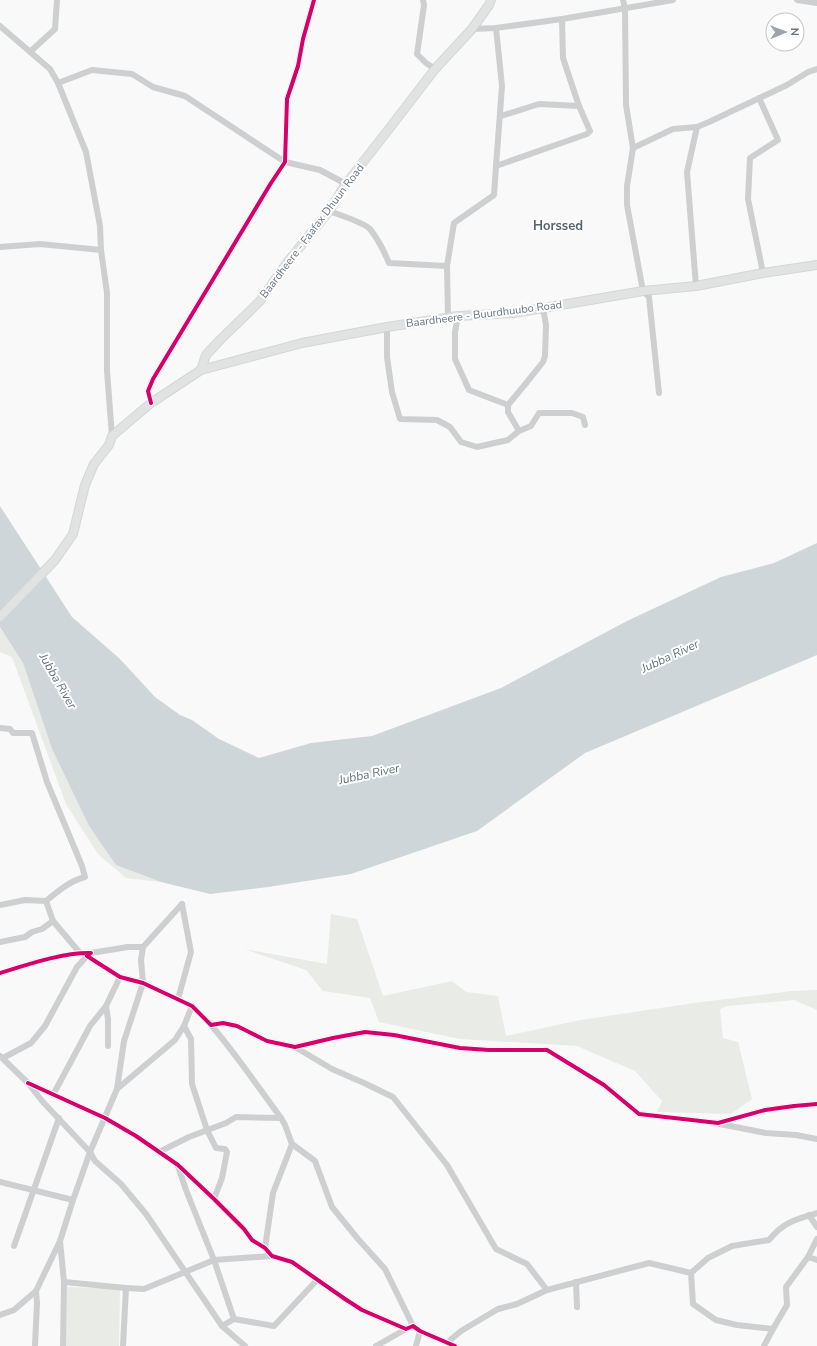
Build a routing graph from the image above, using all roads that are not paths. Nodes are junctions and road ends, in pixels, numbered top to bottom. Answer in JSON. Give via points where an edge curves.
{"nodes":[{"id":1,"x":57,"y":0,"type":"edge"},
{"id":2,"x":314,"y":0,"type":"edge"},
{"id":3,"x":423,"y":0,"type":"edge"},
{"id":4,"x":491,"y":0,"type":"edge"},
{"id":5,"x":623,"y":0,"type":"edge"},
{"id":6,"x":673,"y":0,"type":"edge"},
{"id":7,"x":797,"y":0,"type":"edge"},
{"id":8,"x":817,"y":3,"type":"edge"},
{"id":9,"x":625,"y":9,"type":"junction"},
{"id":10,"x":562,"y":19,"type":"junction"},
{"id":11,"x":0,"y":26,"type":"edge"},
{"id":12,"x":496,"y":28,"type":"junction"},
{"id":13,"x":472,"y":29,"type":"junction"},
{"id":14,"x":31,"y":51,"type":"junction"},
{"id":15,"x":436,"y":69,"type":"junction"},
{"id":16,"x":817,"y":69,"type":"edge"},
{"id":17,"x":58,"y":83,"type":"junction"},
{"id":18,"x":759,"y":98,"type":"junction"},
{"id":19,"x":579,"y":106,"type":"junction"},
{"id":20,"x":501,"y":116,"type":"junction"},
{"id":21,"x":697,"y":127,"type":"junction"},
{"id":22,"x":633,"y":148,"type":"junction"},
{"id":23,"x":285,"y":162,"type":"junction"},
{"id":24,"x":496,"y":166,"type":"junction"},
{"id":25,"x":346,"y":184,"type":"junction"},
{"id":26,"x":329,"y":211,"type":"junction"},
{"id":27,"x":0,"y":248,"type":"edge"},
{"id":28,"x":101,"y":250,"type":"junction"},
{"id":29,"x":446,"y":266,"type":"junction"},
{"id":30,"x":817,"y":266,"type":"edge"},
{"id":31,"x":763,"y":273,"type":"junction"},
{"id":32,"x":696,"y":286,"type":"junction"},
{"id":33,"x":644,"y":291,"type":"junction"},
{"id":34,"x":543,"y":308,"type":"junction"},
{"id":35,"x":458,"y":316,"type":"junction"},
{"id":36,"x":448,"y":317,"type":"junction"},
{"id":37,"x":387,"y":327,"type":"junction"},
{"id":38,"x":201,"y":370,"type":"junction"},
{"id":39,"x":659,"y":393,"type":"dead end"},
{"id":40,"x":151,"y":403,"type":"junction"},
{"id":41,"x":508,"y":405,"type":"junction"},
{"id":42,"x":586,"y":425,"type":"dead end"},
{"id":43,"x":519,"y":431,"type":"junction"},
{"id":44,"x":112,"y":436,"type":"junction"},
{"id":45,"x":0,"y":617,"type":"edge"},
{"id":46,"x":0,"y":728,"type":"edge"},
{"id":47,"x":46,"y":901,"type":"junction"},
{"id":48,"x":0,"y":905,"type":"edge"},
{"id":49,"x":53,"y":921,"type":"junction"},
{"id":50,"x":0,"y":942,"type":"edge"},
{"id":51,"x":143,"y":947,"type":"junction"},
{"id":52,"x":80,"y":953,"type":"junction"},
{"id":53,"x":89,"y":955,"type":"junction"},
{"id":54,"x":0,"y":973,"type":"edge"},
{"id":55,"x":120,"y":977,"type":"junction"},
{"id":56,"x":143,"y":983,"type":"junction"},
{"id":57,"x":178,"y":999,"type":"junction"},
{"id":58,"x":106,"y":1006,"type":"junction"},
{"id":59,"x":192,"y":1006,"type":"junction"},
{"id":60,"x":211,"y":1025,"type":"junction"},
{"id":61,"x":184,"y":1026,"type":"junction"},
{"id":62,"x":108,"y":1046,"type":"dead end"},
{"id":63,"x":295,"y":1047,"type":"junction"},
{"id":64,"x":2,"y":1057,"type":"edge"},
{"id":65,"x":28,"y":1083,"type":"junction"},
{"id":66,"x":117,"y":1089,"type":"junction"},
{"id":67,"x":53,"y":1095,"type":"junction"},
{"id":68,"x":817,"y":1104,"type":"edge"},
{"id":69,"x":58,"y":1118,"type":"junction"},
{"id":70,"x":105,"y":1118,"type":"junction"},
{"id":71,"x":281,"y":1118,"type":"junction"},
{"id":72,"x":718,"y":1123,"type":"junction"},
{"id":73,"x":207,"y":1130,"type":"junction"},
{"id":74,"x":817,"y":1139,"type":"edge"},
{"id":75,"x":292,"y":1144,"type":"junction"},
{"id":76,"x":90,"y":1152,"type":"junction"},
{"id":77,"x":159,"y":1152,"type":"junction"},
{"id":78,"x":178,"y":1165,"type":"junction"},
{"id":79,"x":0,"y":1182,"type":"edge"},
{"id":80,"x":33,"y":1190,"type":"junction"},
{"id":81,"x":214,"y":1199,"type":"junction"},
{"id":82,"x":72,"y":1200,"type":"junction"},
{"id":83,"x":817,"y":1213,"type":"edge"},
{"id":84,"x":809,"y":1216,"type":"junction"},
{"id":85,"x":817,"y":1226,"type":"edge"},
{"id":86,"x":817,"y":1239,"type":"edge"},
{"id":87,"x":60,"y":1241,"type":"junction"},
{"id":88,"x":14,"y":1246,"type":"dead end"},
{"id":89,"x":265,"y":1248,"type":"junction"},
{"id":90,"x":272,"y":1256,"type":"junction"},
{"id":91,"x":808,"y":1258,"type":"junction"},
{"id":92,"x":214,"y":1260,"type":"junction"},
{"id":93,"x":817,"y":1260,"type":"edge"},
{"id":94,"x":184,"y":1272,"type":"junction"},
{"id":95,"x":691,"y":1273,"type":"junction"},
{"id":96,"x":317,"y":1280,"type":"junction"},
{"id":97,"x":64,"y":1282,"type":"junction"},
{"id":98,"x":576,"y":1282,"type":"junction"},
{"id":99,"x":126,"y":1288,"type":"junction"},
{"id":100,"x":547,"y":1290,"type":"junction"},
{"id":101,"x":36,"y":1291,"type":"junction"},
{"id":102,"x":577,"y":1307,"type":"dead end"},
{"id":103,"x":0,"y":1314,"type":"edge"},
{"id":104,"x":234,"y":1319,"type":"junction"},
{"id":105,"x":222,"y":1326,"type":"junction"},
{"id":106,"x":414,"y":1326,"type":"junction"},
{"id":107,"x":406,"y":1328,"type":"junction"},
{"id":108,"x":773,"y":1329,"type":"junction"},
{"id":109,"x":420,"y":1331,"type":"junction"},
{"id":110,"x":444,"y":1343,"type":"edge"},
{"id":111,"x":35,"y":1346,"type":"edge"},
{"id":112,"x":63,"y":1346,"type":"edge"},
{"id":113,"x":123,"y":1346,"type":"edge"},
{"id":114,"x":245,"y":1346,"type":"edge"},
{"id":115,"x":376,"y":1346,"type":"edge"},
{"id":116,"x":416,"y":1346,"type":"edge"},
{"id":117,"x":455,"y":1346,"type":"edge"},
{"id":118,"x":463,"y":1346,"type":"edge"},
{"id":119,"x":764,"y":1346,"type":"edge"}],
"edges":[{"from":1,"to":14,"type":"street","via":[[55,29]]},
{"from":2,"to":23,"type":"street","via":[[287,99]]},
{"from":3,"to":15,"type":"street","via":[[417,54]]},
{"from":4,"to":13,"type":"main road","name":"Baardheere - Faafax Dhuun Road"},
{"from":5,"to":9,"type":"street"},
{"from":6,"to":9,"type":"street"},
{"from":7,"to":8,"type":"street"},
{"from":9,"to":10,"type":"street"},
{"from":9,"to":22,"type":"street","via":[[626,105]]},
{"from":10,"to":12,"type":"street"},
{"from":10,"to":19,"type":"street","via":[[563,58]]},
{"from":11,"to":14,"type":"street"},
{"from":12,"to":13,"type":"street"},
{"from":12,"to":20,"type":"street","via":[[502,86]]},
{"from":13,"to":15,"type":"main road","name":"Baardheere - Faafax Dhuun Road"},
{"from":14,"to":17,"type":"street","via":[[50,69]]},
{"from":15,"to":25,"type":"main road","name":"Baardheere - Faafax Dhuun Road"},
{"from":16,"to":18,"type":"street"},
{"from":17,"to":23,"type":"street","via":[[92,70],[132,74],[153,87],[185,96]]},
{"from":17,"to":28,"type":"street","via":[[86,152],[100,226]]},
{"from":18,"to":21,"type":"street"},
{"from":18,"to":31,"type":"street","via":[[778,140],[750,158],[748,199]]},
{"from":19,"to":20,"type":"street","via":[[539,104]]},
{"from":19,"to":24,"type":"street","via":[[590,131],[587,134]]},
{"from":20,"to":24,"type":"street"},
{"from":21,"to":22,"type":"street","via":[[673,129]]},
{"from":21,"to":32,"type":"street","via":[[687,172]]},
{"from":22,"to":33,"type":"street","via":[[627,205]]},
{"from":23,"to":25,"type":"street","via":[[320,170]]},
{"from":23,"to":40,"type":"street","via":[[153,379],[148,391]]},
{"from":24,"to":29,"type":"street","via":[[494,194],[454,223]]},
{"from":25,"to":26,"type":"main road","name":"Baardheere - Faafax Dhuun Road"},
{"from":26,"to":29,"type":"street","via":[[369,227],[389,263]]},
{"from":26,"to":38,"type":"main road","name":"Baardheere - Faafax Dhuun Road","via":[[260,301],[206,355]]},
{"from":27,"to":28,"type":"street","via":[[40,244]]},
{"from":28,"to":44,"type":"street","via":[[107,293],[107,371]]},
{"from":29,"to":36,"type":"street"},
{"from":30,"to":31,"type":"main road","name":"Baardheere - Buurdhuubo Road"},
{"from":31,"to":32,"type":"main road","name":"Baardheere - Buurdhuubo Road"},
{"from":32,"to":33,"type":"main road","name":"Baardheere - Buurdhuubo Road"},
{"from":33,"to":34,"type":"main road","name":"Baardheere - Buurdhuubo Road"},
{"from":33,"to":39,"type":"street","via":[[649,297]]},
{"from":34,"to":35,"type":"main road","name":"Baardheere - Buurdhuubo Road"},
{"from":34,"to":41,"type":"street","via":[[546,325],[545,356]]},
{"from":35,"to":36,"type":"main road","name":"Baardheere - Buurdhuubo Road"},
{"from":35,"to":41,"type":"street","via":[[454,332],[455,359],[469,390]]},
{"from":36,"to":37,"type":"main road","name":"Baardheere - Buurdhuubo Road"},
{"from":37,"to":38,"type":"main road","name":"Baardheere - Buurdhuubo Road","via":[[302,343]]},
{"from":37,"to":43,"type":"street","via":[[392,392],[400,419],[437,420],[450,427],[461,442],[478,447],[508,440]]},
{"from":38,"to":40,"type":"main road"},
{"from":40,"to":44,"type":"main road"},
{"from":41,"to":43,"type":"street","via":[[508,412]]},
{"from":42,"to":43,"type":"street","via":[[583,417],[572,413],[539,413],[531,426]]},
{"from":44,"to":45,"type":"main road","via":[[109,445],[94,464],[85,485],[73,534],[55,560]]},
{"from":46,"to":47,"type":"street","via":[[10,729],[13,733],[32,733],[47,782],[85,877],[76,879]]},
{"from":47,"to":48,"type":"street","via":[[25,900]]},
{"from":47,"to":49,"type":"street"},
{"from":49,"to":50,"type":"street","via":[[25,937]]},
{"from":49,"to":52,"type":"street"},
{"from":51,"to":53,"type":"street","via":[[128,947]]},
{"from":51,"to":56,"type":"street"},
{"from":51,"to":57,"type":"street","via":[[182,904],[191,952]]},
{"from":52,"to":53,"type":"street"},
{"from":52,"to":54,"type":"street"},
{"from":53,"to":55,"type":"street"},
{"from":53,"to":64,"type":"street","via":[[77,967],[45,1026],[31,1042]]},
{"from":55,"to":56,"type":"street"},
{"from":55,"to":58,"type":"street"},
{"from":56,"to":57,"type":"street"},
{"from":56,"to":66,"type":"street","via":[[124,1041]]},
{"from":57,"to":59,"type":"street"},
{"from":58,"to":62,"type":"street"},
{"from":58,"to":67,"type":"street","via":[[90,1026]]},
{"from":59,"to":60,"type":"street"},
{"from":59,"to":61,"type":"street"},
{"from":60,"to":63,"type":"street","via":[[237,1026],[267,1041]]},
{"from":60,"to":71,"type":"street"},
{"from":61,"to":66,"type":"street","via":[[174,1040]]},
{"from":61,"to":73,"type":"street","via":[[191,1039],[192,1084]]},
{"from":63,"to":72,"type":"street","via":[[365,1032],[460,1048],[547,1050],[604,1084],[640,1114]]},
{"from":63,"to":100,"type":"street","via":[[332,1069],[394,1097],[447,1165],[496,1249],[527,1264]]},
{"from":64,"to":65,"type":"street"},
{"from":65,"to":67,"type":"street"},
{"from":65,"to":69,"type":"street"},
{"from":66,"to":70,"type":"street"},
{"from":67,"to":70,"type":"street"},
{"from":68,"to":72,"type":"street","via":[[765,1110]]},
{"from":69,"to":76,"type":"street"},
{"from":69,"to":80,"type":"street"},
{"from":70,"to":76,"type":"street"},
{"from":70,"to":77,"type":"street"},
{"from":71,"to":73,"type":"street","via":[[236,1117]]},
{"from":71,"to":75,"type":"street"},
{"from":72,"to":74,"type":"street","via":[[766,1133]]},
{"from":73,"to":77,"type":"street"},
{"from":73,"to":81,"type":"street","via":[[216,1148],[225,1149],[227,1152],[222,1178]]},
{"from":75,"to":89,"type":"street","via":[[273,1193]]},
{"from":75,"to":106,"type":"street","via":[[315,1162],[332,1207],[385,1269]]},
{"from":76,"to":82,"type":"street"},
{"from":76,"to":94,"type":"street","via":[[95,1160],[122,1184],[146,1214]]},
{"from":77,"to":78,"type":"street"},
{"from":78,"to":81,"type":"street"},
{"from":78,"to":92,"type":"street"},
{"from":79,"to":80,"type":"street"},
{"from":80,"to":82,"type":"street"},
{"from":80,"to":88,"type":"street"},
{"from":81,"to":89,"type":"street","via":[[252,1240]]},
{"from":82,"to":87,"type":"street"},
{"from":83,"to":84,"type":"street"},
{"from":84,"to":85,"type":"street"},
{"from":84,"to":95,"type":"street","via":[[790,1221],[777,1230],[769,1240],[732,1246],[708,1258]]},
{"from":86,"to":91,"type":"street"},
{"from":87,"to":97,"type":"street"},
{"from":87,"to":101,"type":"street"},
{"from":89,"to":90,"type":"street"},
{"from":90,"to":92,"type":"street"},
{"from":90,"to":96,"type":"street","via":[[292,1262]]},
{"from":91,"to":93,"type":"street"},
{"from":91,"to":108,"type":"street","via":[[786,1288],[787,1305]]},
{"from":92,"to":94,"type":"street"},
{"from":92,"to":104,"type":"street"},
{"from":94,"to":99,"type":"street","via":[[144,1289]]},
{"from":94,"to":105,"type":"street"},
{"from":95,"to":98,"type":"street","via":[[649,1264]]},
{"from":95,"to":108,"type":"street","via":[[693,1304],[716,1320],[736,1326]]},
{"from":96,"to":104,"type":"street","via":[[274,1326]]},
{"from":96,"to":107,"type":"street","via":[[362,1310]]},
{"from":97,"to":99,"type":"street"},
{"from":97,"to":112,"type":"street"},
{"from":98,"to":100,"type":"street"},
{"from":98,"to":102,"type":"street"},
{"from":99,"to":113,"type":"street"},
{"from":100,"to":110,"type":"street","via":[[518,1304],[498,1309]]},
{"from":101,"to":103,"type":"street","via":[[14,1310]]},
{"from":101,"to":111,"type":"street","via":[[38,1303]]},
{"from":104,"to":105,"type":"street"},
{"from":105,"to":114,"type":"street"},
{"from":106,"to":107,"type":"street"},
{"from":106,"to":109,"type":"street"},
{"from":107,"to":115,"type":"street"},
{"from":108,"to":119,"type":"street"},
{"from":109,"to":110,"type":"street"},
{"from":109,"to":116,"type":"street"},
{"from":110,"to":117,"type":"street"},
{"from":110,"to":118,"type":"street"}]}
